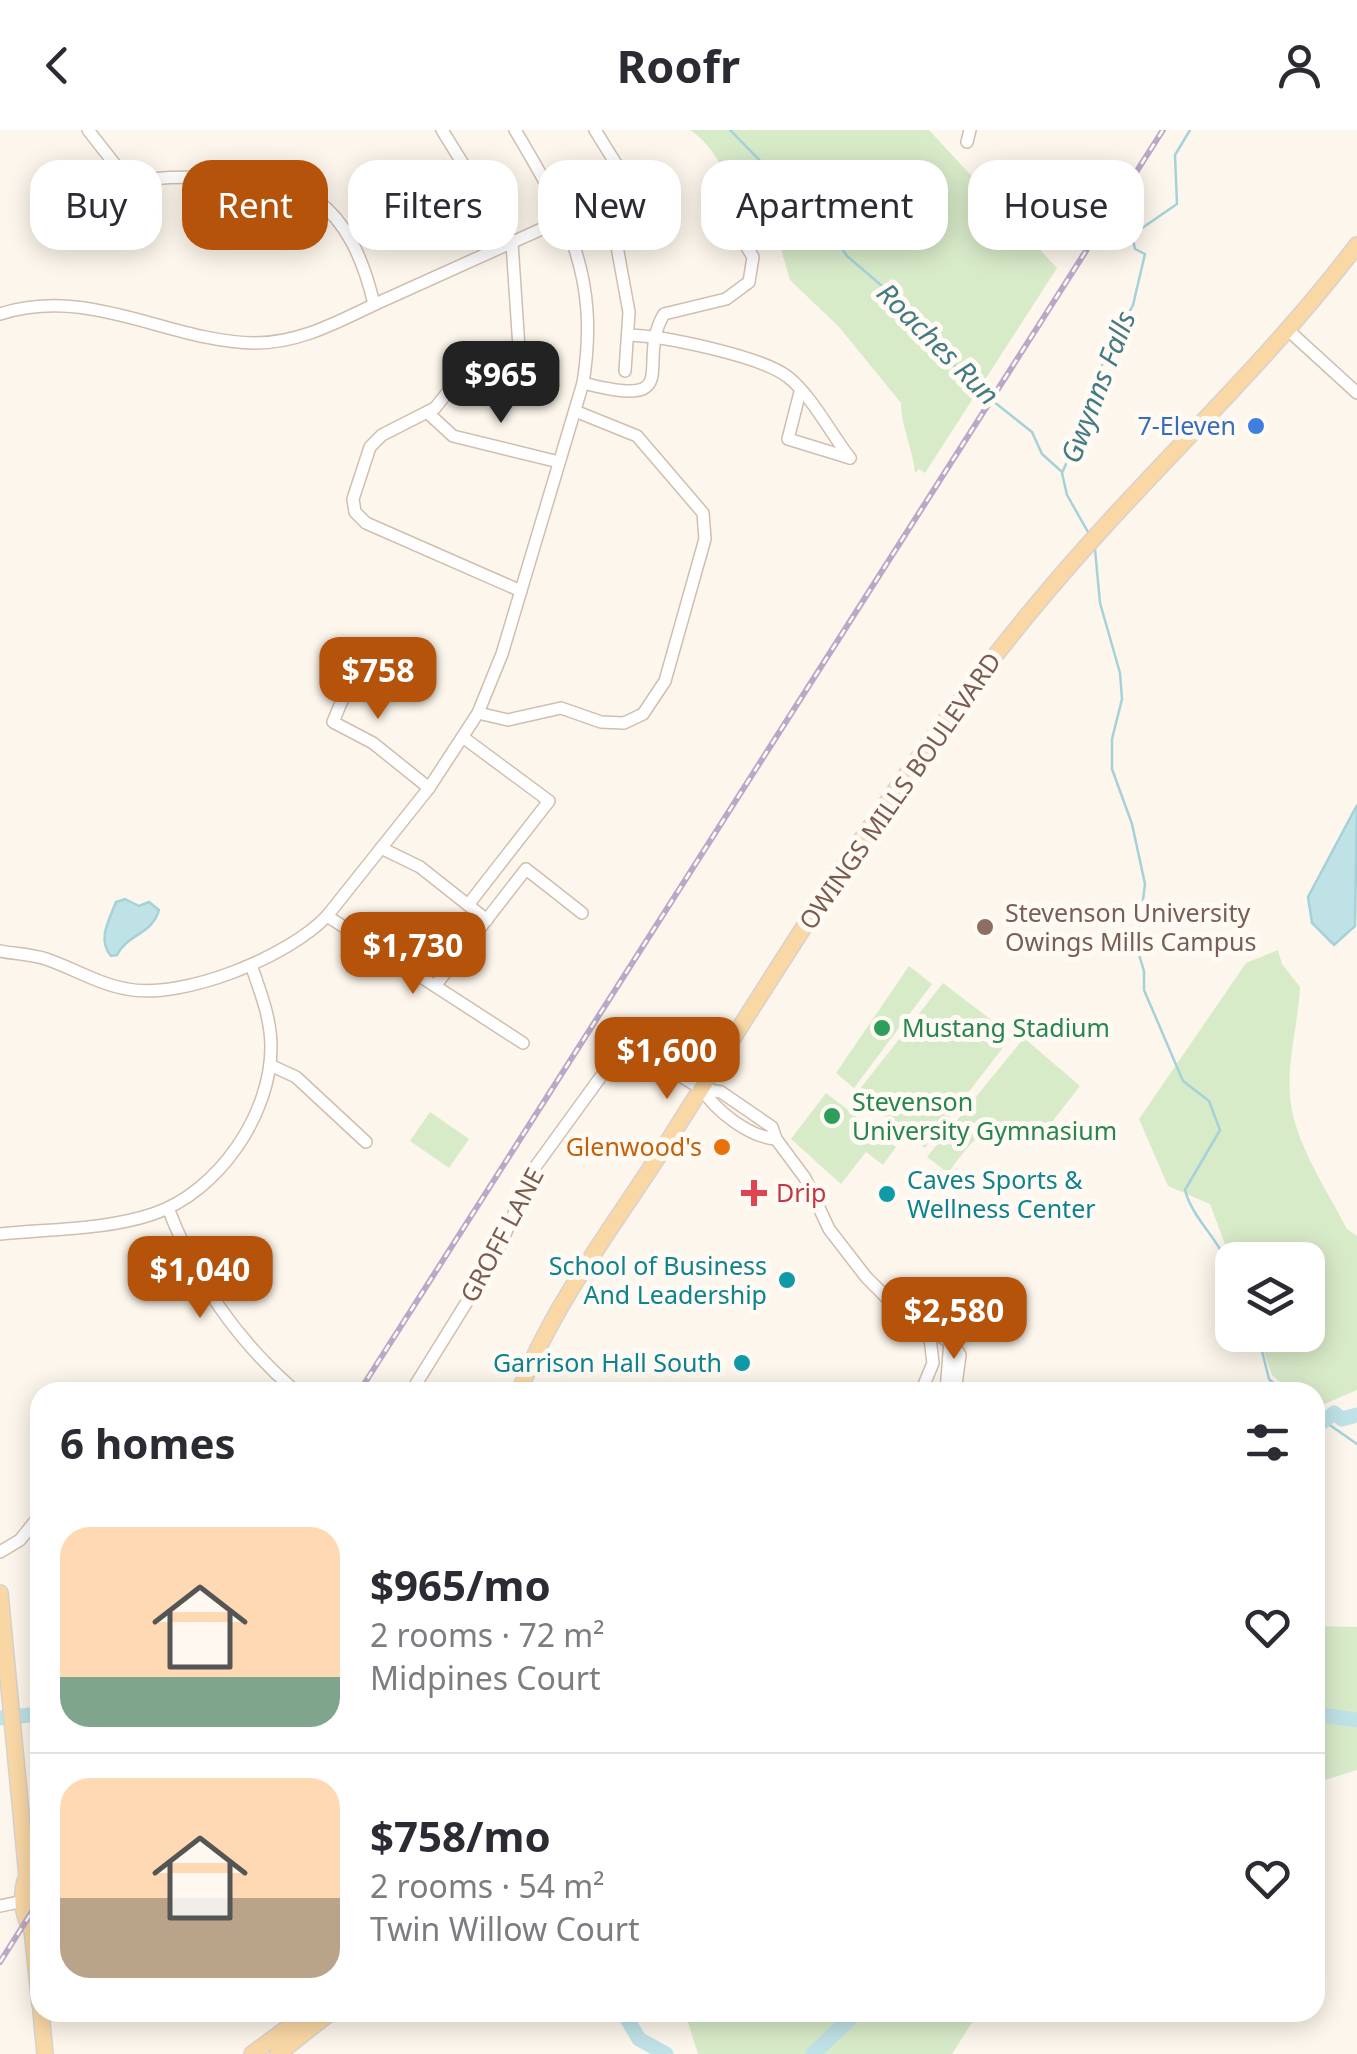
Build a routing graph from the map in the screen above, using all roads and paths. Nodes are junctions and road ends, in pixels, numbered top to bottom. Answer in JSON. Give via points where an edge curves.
{"nodes":[{"id":1,"x":88,"y":130,"type":"edge"},
{"id":2,"x":442,"y":130,"type":"edge"},
{"id":3,"x":514,"y":130,"type":"edge"},
{"id":4,"x":595,"y":130,"type":"edge"},
{"id":5,"x":461,"y":160,"type":"edge"},
{"id":6,"x":614,"y":160,"type":"edge"},
{"id":7,"x":538,"y":171,"type":"edge"},
{"id":8,"x":1357,"y":245,"type":"edge"},
{"id":9,"x":496,"y":250,"type":"edge"},
{"id":10,"x":512,"y":250,"type":"edge"},
{"id":11,"x":575,"y":250,"type":"edge"},
{"id":12,"x":618,"y":250,"type":"edge"},
{"id":13,"x":748,"y":250,"type":"edge"},
{"id":14,"x":374,"y":304,"type":"junction"},
{"id":15,"x":0,"y":314,"type":"edge"},
{"id":16,"x":1288,"y":330,"type":"junction"},
{"id":17,"x":629,"y":335,"type":"junction"},
{"id":18,"x":656,"y":336,"type":"junction"},
{"id":19,"x":520,"y":363,"type":"dead end"},
{"id":20,"x":625,"y":371,"type":"dead end"},
{"id":21,"x":458,"y":378,"type":"dead end"},
{"id":22,"x":583,"y":384,"type":"junction"},
{"id":23,"x":800,"y":392,"type":"junction"},
{"id":24,"x":1357,"y":393,"type":"edge"},
{"id":25,"x":428,"y":412,"type":"junction"},
{"id":26,"x":575,"y":412,"type":"junction"},
{"id":27,"x":560,"y":462,"type":"junction"},
{"id":28,"x":521,"y":591,"type":"junction"},
{"id":29,"x":364,"y":648,"type":"dead end"},
{"id":30,"x":478,"y":713,"type":"junction"},
{"id":31,"x":464,"y":738,"type":"junction"},
{"id":32,"x":430,"y":788,"type":"junction"},
{"id":33,"x":382,"y":848,"type":"junction"},
{"id":34,"x":468,"y":905,"type":"junction"},
{"id":35,"x":582,"y":913,"type":"dead end"},
{"id":36,"x":326,"y":916,"type":"junction"},
{"id":37,"x":487,"y":920,"type":"junction"},
{"id":38,"x":1,"y":952,"type":"edge"},
{"id":39,"x":251,"y":964,"type":"junction"},
{"id":40,"x":435,"y":986,"type":"junction"},
{"id":41,"x":523,"y":1043,"type":"dead end"},
{"id":42,"x":270,"y":1065,"type":"junction"},
{"id":43,"x":702,"y":1089,"type":"junction"},
{"id":44,"x":756,"y":1115,"type":"junction"},
{"id":45,"x":747,"y":1127,"type":"junction"},
{"id":46,"x":776,"y":1139,"type":"junction"},
{"id":47,"x":366,"y":1142,"type":"dead end"},
{"id":48,"x":168,"y":1208,"type":"junction"},
{"id":49,"x":0,"y":1234,"type":"edge"},
{"id":50,"x":929,"y":1328,"type":"junction"},
{"id":51,"x":950,"y":1342,"type":"junction"},
{"id":52,"x":286,"y":1382,"type":"edge"},
{"id":53,"x":417,"y":1382,"type":"edge"},
{"id":54,"x":524,"y":1382,"type":"edge"},
{"id":55,"x":925,"y":1382,"type":"edge"},
{"id":56,"x":947,"y":1382,"type":"edge"},
{"id":57,"x":957,"y":1382,"type":"edge"},
{"id":58,"x":30,"y":1527,"type":"edge"},
{"id":59,"x":0,"y":1552,"type":"edge"},
{"id":60,"x":0,"y":1593,"type":"edge"},
{"id":61,"x":2,"y":1630,"type":"edge"},
{"id":62,"x":27,"y":1876,"type":"junction"},
{"id":63,"x":30,"y":1880,"type":"edge"},
{"id":64,"x":24,"y":1901,"type":"junction"},
{"id":65,"x":0,"y":1906,"type":"edge"},
{"id":66,"x":30,"y":1927,"type":"edge"},
{"id":67,"x":42,"y":2022,"type":"edge"},
{"id":68,"x":296,"y":2022,"type":"edge"},
{"id":69,"x":319,"y":2022,"type":"edge"},
{"id":70,"x":45,"y":2054,"type":"edge"},
{"id":71,"x":252,"y":2054,"type":"edge"},
{"id":72,"x":278,"y":2054,"type":"edge"}],
"edges":[{"from":1,"to":14,"type":"street","via":[[132,186],[250,175],[307,192],[355,244]]},
{"from":2,"to":5,"type":"street"},
{"from":3,"to":7,"type":"street"},
{"from":4,"to":6,"type":"street"},
{"from":8,"to":16,"type":"main road","name":"OWINGS MILLS BOULEVARD"},
{"from":9,"to":14,"type":"street"},
{"from":10,"to":19,"type":"street"},
{"from":11,"to":22,"type":"street","via":[[588,300]]},
{"from":12,"to":17,"type":"street"},
{"from":13,"to":18,"type":"street","via":[[749,282],[726,298],[669,310]]},
{"from":14,"to":15,"type":"street","via":[[301,337],[254,343],[60,305]]},
{"from":16,"to":24,"type":"street"},
{"from":16,"to":43,"type":"main road","name":"OWINGS MILLS BOULEVARD","via":[[1099,530],[978,676],[883,806]]},
{"from":17,"to":18,"type":"street"},
{"from":17,"to":20,"type":"street"},
{"from":18,"to":22,"type":"street","via":[[655,373],[644,388],[628,393]]},
{"from":18,"to":23,"type":"street","via":[[779,372]]},
{"from":21,"to":25,"type":"street"},
{"from":22,"to":26,"type":"street"},
{"from":23,"to":23,"type":"street","via":[[810,406],[850,458],[788,439]]},
{"from":25,"to":27,"type":"street","via":[[453,436]]},
{"from":25,"to":28,"type":"street","via":[[370,448],[354,512]]},
{"from":26,"to":27,"type":"street"},
{"from":26,"to":30,"type":"street","via":[[637,436],[703,512],[705,539],[664,680],[652,704],[624,722],[561,708],[508,720]]},
{"from":27,"to":28,"type":"street"},
{"from":28,"to":30,"type":"street"},
{"from":29,"to":32,"type":"street","via":[[333,722],[373,743]]},
{"from":30,"to":31,"type":"street"},
{"from":31,"to":32,"type":"street"},
{"from":31,"to":34,"type":"street","via":[[550,801]]},
{"from":32,"to":33,"type":"street"},
{"from":33,"to":34,"type":"street","via":[[420,866]]},
{"from":33,"to":36,"type":"street"},
{"from":34,"to":37,"type":"street"},
{"from":35,"to":37,"type":"street","via":[[526,869]]},
{"from":36,"to":39,"type":"street","via":[[302,940]]},
{"from":36,"to":40,"type":"street"},
{"from":37,"to":40,"type":"street"},
{"from":38,"to":39,"type":"street","via":[[42,958],[143,991]]},
{"from":39,"to":42,"type":"street","via":[[269,1024]]},
{"from":40,"to":41,"type":"street"},
{"from":42,"to":47,"type":"street","via":[[296,1077]]},
{"from":42,"to":48,"type":"street","via":[[254,1117],[229,1155]]},
{"from":43,"to":44,"type":"street","via":[[720,1092]]},
{"from":43,"to":45,"type":"street","via":[[713,1106]]},
{"from":43,"to":53,"type":"street","name":"GROFF LANE","via":[[644,1058],[602,1075],[534,1170],[496,1255]]},
{"from":43,"to":54,"type":"main road","name":"OWINGS MILLS BOULEVARD","via":[[549,1330]]},
{"from":44,"to":45,"type":"street"},
{"from":44,"to":46,"type":"street"},
{"from":45,"to":46,"type":"street"},
{"from":46,"to":50,"type":"street","via":[[866,1277]]},
{"from":48,"to":49,"type":"street","via":[[126,1220]]},
{"from":48,"to":52,"type":"street","via":[[212,1302]]},
{"from":50,"to":51,"type":"street"},
{"from":50,"to":55,"type":"street","via":[[933,1363]]},
{"from":51,"to":56,"type":"street"},
{"from":51,"to":57,"type":"street","via":[[960,1355]]},
{"from":58,"to":59,"type":"street"},
{"from":60,"to":61,"type":"main road"},
{"from":61,"to":62,"type":"main road"},
{"from":62,"to":63,"type":"main road"},
{"from":62,"to":64,"type":"main road"},
{"from":64,"to":65,"type":"street"},
{"from":64,"to":66,"type":"main road"},
{"from":67,"to":70,"type":"main road"},
{"from":68,"to":71,"type":"main road"},
{"from":69,"to":72,"type":"main road"}]}
